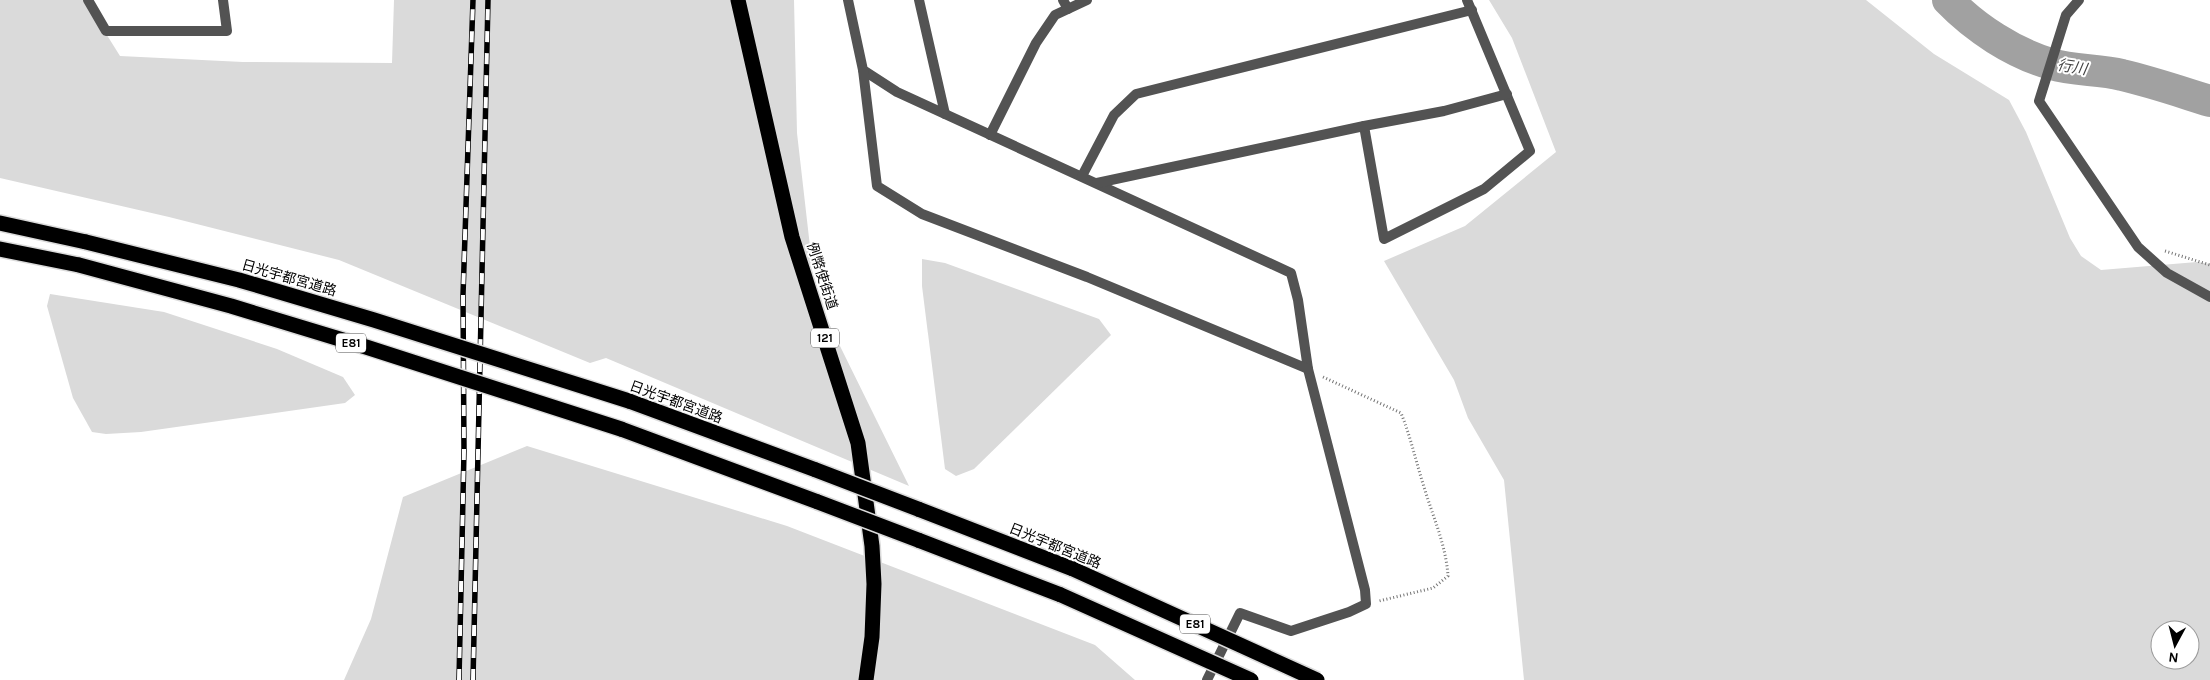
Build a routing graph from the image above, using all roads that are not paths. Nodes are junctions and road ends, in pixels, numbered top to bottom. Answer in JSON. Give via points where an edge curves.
{"nodes":[{"id":1,"x":88,"y":0,"type":"edge"},
{"id":2,"x":223,"y":0,"type":"edge"},
{"id":3,"x":738,"y":0,"type":"edge"},
{"id":4,"x":848,"y":0,"type":"edge"},
{"id":5,"x":919,"y":0,"type":"edge"},
{"id":6,"x":1087,"y":0,"type":"edge"},
{"id":7,"x":1467,"y":0,"type":"edge"},
{"id":8,"x":2079,"y":0,"type":"edge"},
{"id":9,"x":1066,"y":4,"type":"edge"},
{"id":10,"x":1472,"y":10,"type":"junction"},
{"id":11,"x":863,"y":70,"type":"junction"},
{"id":12,"x":1507,"y":94,"type":"junction"},
{"id":13,"x":944,"y":114,"type":"junction"},
{"id":14,"x":1364,"y":126,"type":"junction"},
{"id":15,"x":990,"y":135,"type":"junction"},
{"id":16,"x":1082,"y":176,"type":"junction"},
{"id":17,"x":1097,"y":183,"type":"junction"},
{"id":18,"x":0,"y":223,"type":"edge"},
{"id":19,"x":0,"y":249,"type":"edge"},
{"id":20,"x":0,"y":256,"type":"edge"},
{"id":21,"x":79,"y":266,"type":"junction"},
{"id":22,"x":2210,"y":296,"type":"edge"},
{"id":23,"x":1308,"y":369,"type":"junction"},
{"id":24,"x":866,"y":680,"type":"edge"},
{"id":25,"x":1207,"y":680,"type":"edge"},
{"id":26,"x":1251,"y":680,"type":"edge"},
{"id":27,"x":1317,"y":680,"type":"edge"}],
"edges":[{"from":1,"to":2,"type":"street","via":[[106,31],[227,31]]},
{"from":3,"to":24,"type":"highway","name":"例幣使街道","number":"121","via":[[792,236],[858,443],[874,584]]},
{"from":4,"to":11,"type":"street"},
{"from":5,"to":13,"type":"street"},
{"from":6,"to":9,"type":"street"},
{"from":7,"to":10,"type":"street"},
{"from":8,"to":22,"type":"street","via":[[2066,15],[2039,101],[2138,247],[2167,273]]},
{"from":9,"to":15,"type":"street","via":[[1036,44]]},
{"from":10,"to":12,"type":"street"},
{"from":10,"to":16,"type":"street","via":[[1136,94],[1114,115]]},
{"from":11,"to":13,"type":"street","via":[[898,92]]},
{"from":11,"to":23,"type":"street","via":[[877,186],[922,214],[1087,277]]},
{"from":12,"to":14,"type":"street","via":[[1444,111]]},
{"from":12,"to":14,"type":"street","via":[[1530,151],[1484,189],[1384,239]]},
{"from":13,"to":15,"type":"street"},
{"from":14,"to":17,"type":"street"},
{"from":15,"to":16,"type":"street"},
{"from":16,"to":17,"type":"street"},
{"from":17,"to":23,"type":"street","via":[[1291,273]]},
{"from":18,"to":27,"type":"highway","name":"日光宇都宮道路","number":"E81","bridge":true,"via":[[239,280],[629,401],[1073,569]]},
{"from":19,"to":21,"type":"highway","number":"E81"},
{"from":20,"to":21,"type":"highway"},
{"from":21,"to":26,"type":"highway","number":"E81","bridge":true,"via":[[231,306],[620,429],[1061,595]]},
{"from":23,"to":25,"type":"street","via":[[1366,604],[1291,631],[1240,613]]}]}
